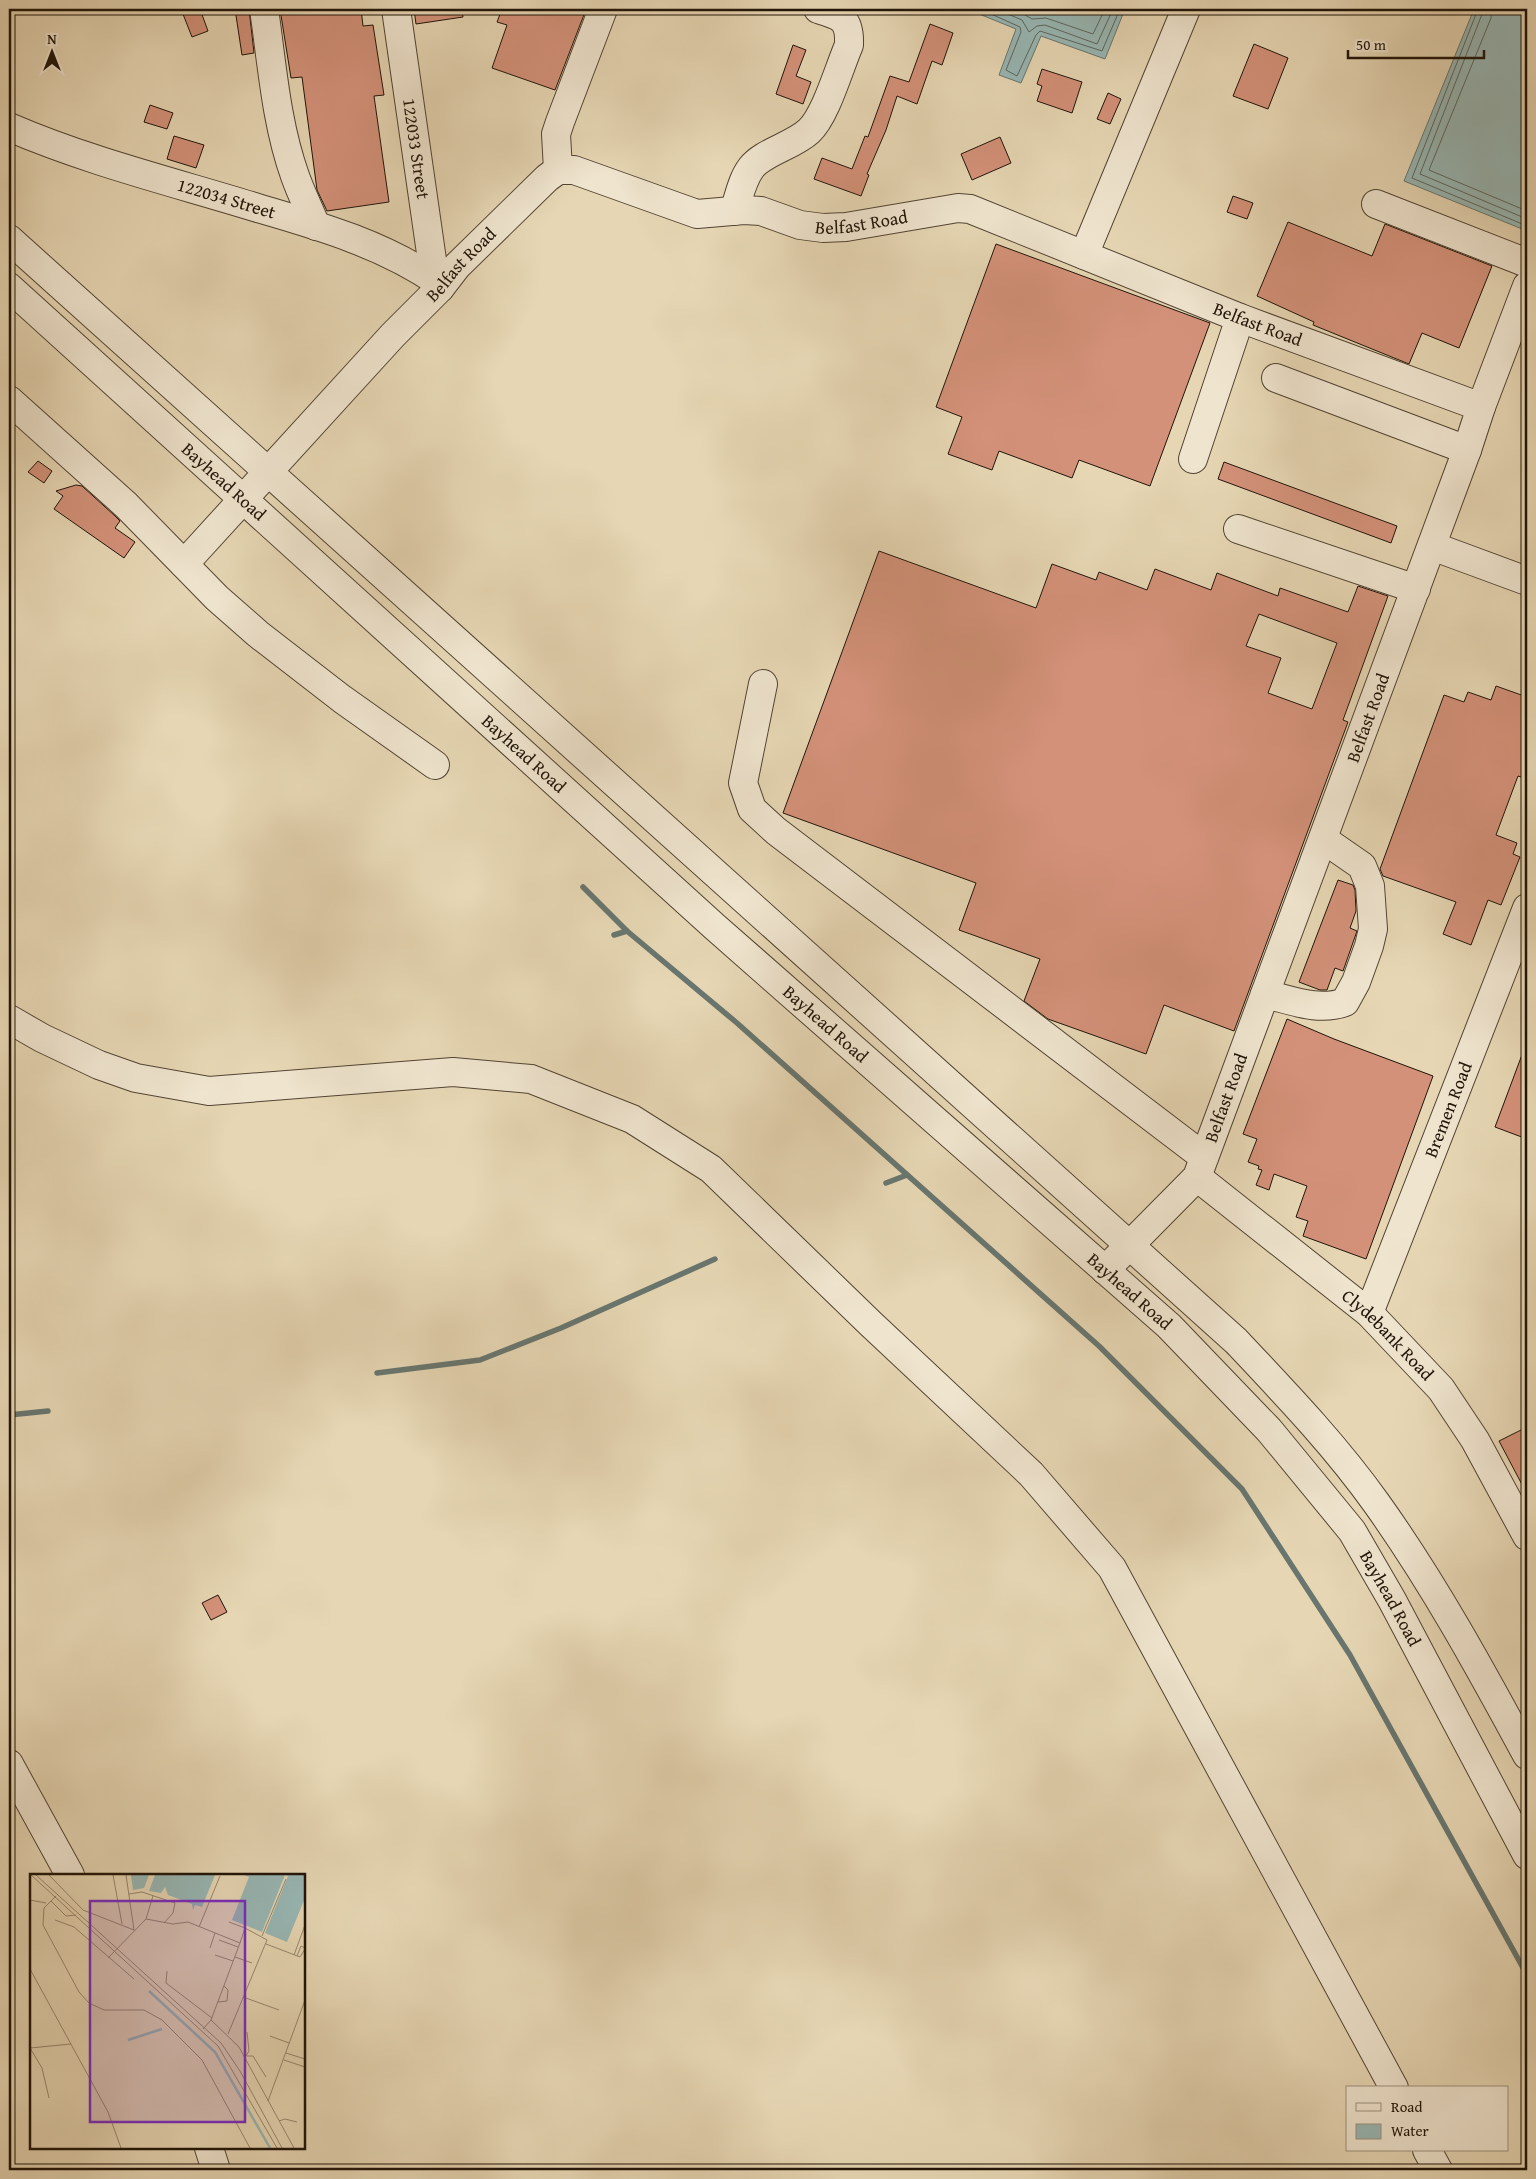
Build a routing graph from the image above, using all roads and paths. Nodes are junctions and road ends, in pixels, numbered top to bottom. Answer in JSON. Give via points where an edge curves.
{"nodes":[{"id":1,"x":264,"y":9,"type":"edge"},
{"id":2,"x":396,"y":9,"type":"edge"},
{"id":3,"x":603,"y":9,"type":"edge"},
{"id":4,"x":818,"y":9,"type":"edge"},
{"id":5,"x":1186,"y":9,"type":"edge"},
{"id":6,"x":9,"y":127,"type":"edge"},
{"id":7,"x":558,"y":170,"type":"junction"},
{"id":8,"x":1376,"y":204,"type":"dead end"},
{"id":9,"x":734,"y":211,"type":"junction"},
{"id":10,"x":316,"y":226,"type":"junction"},
{"id":11,"x":9,"y":239,"type":"edge"},
{"id":12,"x":1084,"y":255,"type":"junction"},
{"id":13,"x":1527,"y":262,"type":"edge"},
{"id":14,"x":439,"y":285,"type":"junction"},
{"id":15,"x":1527,"y":286,"type":"edge"},
{"id":16,"x":9,"y":287,"type":"edge"},
{"id":17,"x":1240,"y":318,"type":"junction"},
{"id":18,"x":1276,"y":378,"type":"dead end"},
{"id":19,"x":9,"y":400,"type":"edge"},
{"id":20,"x":1481,"y":407,"type":"junction"},
{"id":21,"x":1467,"y":450,"type":"junction"},
{"id":22,"x":1193,"y":460,"type":"dead end"},
{"id":23,"x":268,"y":472,"type":"junction"},
{"id":24,"x":243,"y":499,"type":"junction"},
{"id":25,"x":1238,"y":529,"type":"dead end"},
{"id":26,"x":1432,"y":546,"type":"junction"},
{"id":27,"x":184,"y":564,"type":"junction"},
{"id":28,"x":1527,"y":581,"type":"edge"},
{"id":29,"x":1416,"y":588,"type":"junction"},
{"id":30,"x":763,"y":684,"type":"dead end"},
{"id":31,"x":436,"y":765,"type":"dead end"},
{"id":32,"x":1323,"y":838,"type":"junction"},
{"id":33,"x":1527,"y":908,"type":"edge"},
{"id":34,"x":1521,"y":944,"type":"edge"},
{"id":35,"x":1265,"y":994,"type":"junction"},
{"id":36,"x":9,"y":1019,"type":"edge"},
{"id":37,"x":1201,"y":1167,"type":"junction"},
{"id":38,"x":1130,"y":1246,"type":"junction"},
{"id":39,"x":1106,"y":1270,"type":"junction"},
{"id":40,"x":1368,"y":1313,"type":"junction"},
{"id":41,"x":1526,"y":1532,"type":"edge"},
{"id":42,"x":1527,"y":1755,"type":"edge"},
{"id":43,"x":9,"y":1764,"type":"edge"},
{"id":44,"x":1527,"y":1855,"type":"edge"},
{"id":45,"x":69,"y":1874,"type":"edge"},
{"id":46,"x":1393,"y":2086,"type":"edge"},
{"id":47,"x":209,"y":2149,"type":"edge"},
{"id":48,"x":1428,"y":2152,"type":"edge"},
{"id":49,"x":216,"y":2170,"type":"edge"},
{"id":50,"x":1438,"y":2170,"type":"edge"}],
"edges":[{"from":1,"to":10,"type":"street","via":[[288,154]]},
{"from":2,"to":14,"type":"street","name":"122033 Street","via":[[432,260]]},
{"from":3,"to":7,"type":"street","via":[[558,128]]},
{"from":4,"to":9,"type":"street","via":[[838,16],[849,31],[848,44],[819,119],[809,131],[752,167],[746,175]]},
{"from":5,"to":12,"type":"street"},
{"from":6,"to":10,"type":"street","name":"122034 Street","via":[[84,155]]},
{"from":7,"to":9,"type":"street","name":"Belfast Road","via":[[574,170],[697,214]]},
{"from":7,"to":14,"type":"street","name":"Belfast Road"},
{"from":8,"to":13,"type":"street"},
{"from":9,"to":12,"type":"street","name":"Belfast Road","via":[[761,211],[800,225],[823,228],[966,208]]},
{"from":10,"to":14,"type":"street","name":"122034 Street","via":[[385,250],[412,264]]},
{"from":11,"to":23,"type":"street","name":"Bayhead Road"},
{"from":12,"to":17,"type":"street","name":"Belfast Road"},
{"from":14,"to":23,"type":"street","name":"Belfast Road"},
{"from":15,"to":20,"type":"street"},
{"from":16,"to":24,"type":"street","name":"Bayhead Road"},
{"from":17,"to":20,"type":"street","name":"Belfast Road"},
{"from":17,"to":22,"type":"street"},
{"from":18,"to":21,"type":"street"},
{"from":19,"to":27,"type":"street","via":[[126,505]]},
{"from":20,"to":21,"type":"street","name":"Belfast Road"},
{"from":21,"to":26,"type":"street","name":"Belfast Road"},
{"from":23,"to":24,"type":"street","name":"Belfast Road"},
{"from":23,"to":38,"type":"street","name":"Bayhead Road"},
{"from":24,"to":27,"type":"street","name":"Belfast Road"},
{"from":24,"to":39,"type":"street","name":"Bayhead Road","via":[[715,926]]},
{"from":25,"to":29,"type":"street"},
{"from":26,"to":28,"type":"street"},
{"from":26,"to":29,"type":"street","name":"Belfast Road"},
{"from":27,"to":31,"type":"street","via":[[217,598],[284,656]]},
{"from":29,"to":32,"type":"street","name":"Belfast Road"},
{"from":30,"to":37,"type":"street","name":"Clydebank Road","via":[[743,783],[752,809]]},
{"from":32,"to":35,"type":"street","name":"Belfast Road"},
{"from":32,"to":35,"type":"street","via":[[1362,866],[1368,879],[1373,929],[1360,973],[1345,1002],[1335,1006],[1322,1007]]},
{"from":33,"to":34,"type":"street","name":"Bremen Road"},
{"from":34,"to":40,"type":"street","name":"Bremen Road"},
{"from":35,"to":37,"type":"street","name":"Belfast Road"},
{"from":36,"to":46,"type":"street","via":[[90,1061],[136,1078],[209,1091],[453,1072],[531,1079],[632,1119],[711,1169],[1031,1474],[1112,1568]]},
{"from":37,"to":38,"type":"street","name":"Belfast Road"},
{"from":37,"to":40,"type":"street","name":"Clydebank Road"},
{"from":38,"to":39,"type":"street","name":"Belfast Road"},
{"from":38,"to":42,"type":"street","name":"Bayhead Road","via":[[1236,1341],[1293,1401],[1353,1473],[1419,1566]]},
{"from":39,"to":44,"type":"street","name":"Bayhead Road","via":[[1168,1326],[1269,1430],[1352,1531]]},
{"from":40,"to":41,"type":"street","name":"Clydebank Road","via":[[1441,1389],[1475,1440]]},
{"from":43,"to":45,"type":"street"},
{"from":47,"to":49,"type":"street"},
{"from":48,"to":50,"type":"street"}]}
